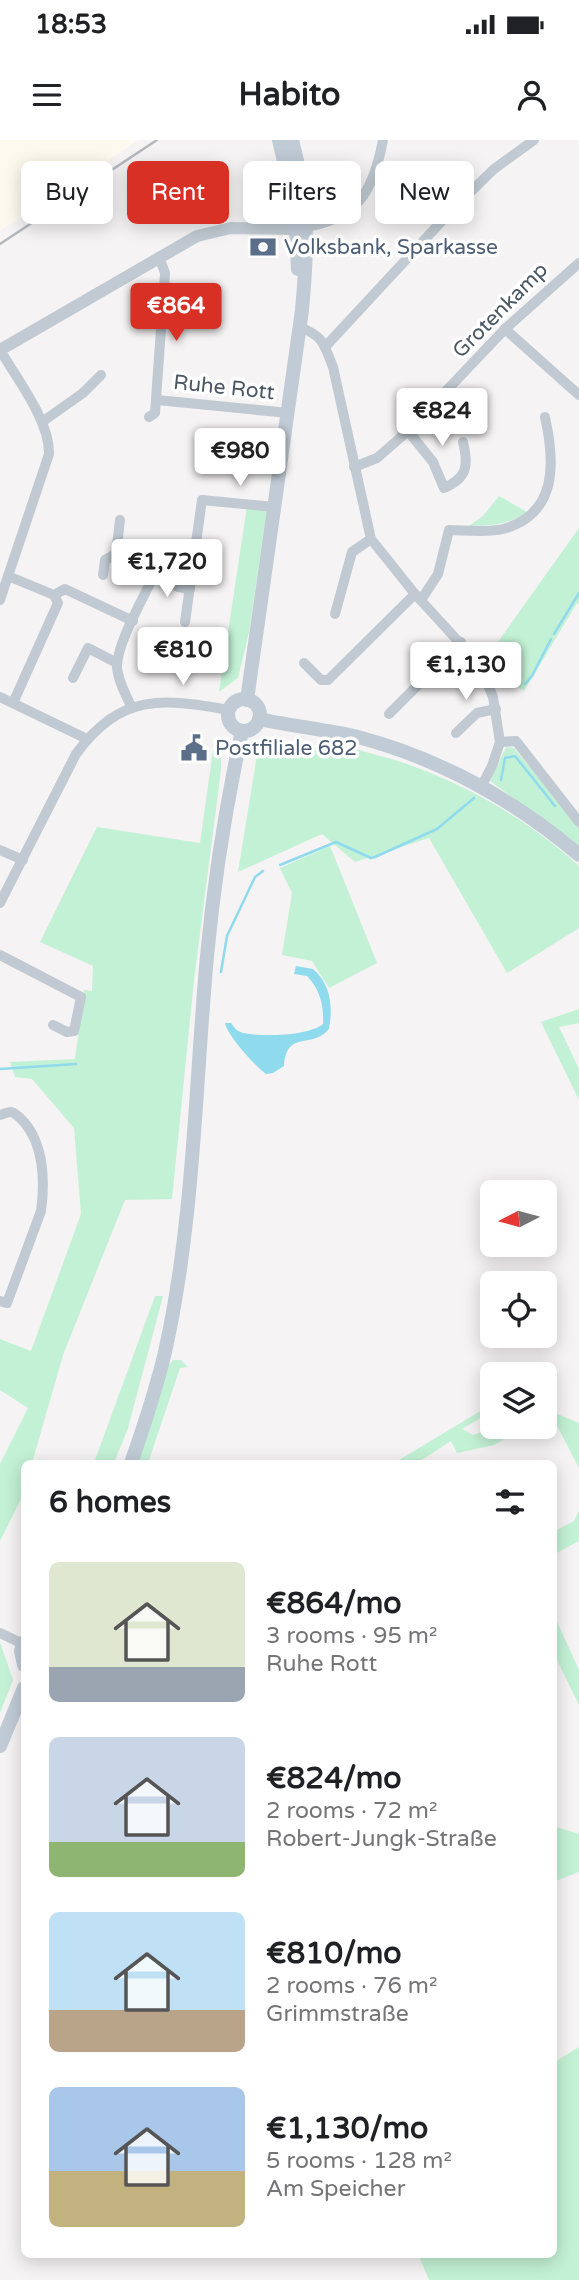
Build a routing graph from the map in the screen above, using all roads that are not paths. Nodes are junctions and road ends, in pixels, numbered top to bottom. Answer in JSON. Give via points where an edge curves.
{"nodes":[{"id":1,"x":279,"y":140,"type":"edge"},
{"id":2,"x":292,"y":140,"type":"edge"},
{"id":3,"x":383,"y":140,"type":"edge"},
{"id":4,"x":534,"y":140,"type":"edge"},
{"id":5,"x":302,"y":228,"type":"junction"},
{"id":6,"x":159,"y":257,"type":"junction"},
{"id":7,"x":579,"y":263,"type":"edge"},
{"id":8,"x":298,"y":326,"type":"junction"},
{"id":9,"x":505,"y":329,"type":"junction"},
{"id":10,"x":325,"y":347,"type":"junction"},
{"id":11,"x":0,"y":350,"type":"edge"},
{"id":12,"x":101,"y":375,"type":"dead end"},
{"id":13,"x":579,"y":395,"type":"edge"},
{"id":14,"x":157,"y":400,"type":"junction"},
{"id":15,"x":288,"y":414,"type":"junction"},
{"id":16,"x":149,"y":417,"type":"dead end"},
{"id":17,"x":545,"y":417,"type":"dead end"},
{"id":18,"x":42,"y":422,"type":"junction"},
{"id":19,"x":408,"y":431,"type":"junction"},
{"id":20,"x":463,"y":442,"type":"dead end"},
{"id":21,"x":354,"y":467,"type":"junction"},
{"id":22,"x":275,"y":507,"type":"junction"},
{"id":23,"x":120,"y":520,"type":"dead end"},
{"id":24,"x":371,"y":540,"type":"junction"},
{"id":25,"x":116,"y":555,"type":"junction"},
{"id":26,"x":103,"y":575,"type":"dead end"},
{"id":27,"x":154,"y":575,"type":"junction"},
{"id":28,"x":8,"y":576,"type":"junction"},
{"id":29,"x":190,"y":589,"type":"junction"},
{"id":30,"x":1,"y":593,"type":"edge"},
{"id":31,"x":54,"y":595,"type":"junction"},
{"id":32,"x":418,"y":597,"type":"junction"},
{"id":33,"x":335,"y":614,"type":"dead end"},
{"id":34,"x":133,"y":621,"type":"junction"},
{"id":35,"x":186,"y":622,"type":"dead end"},
{"id":36,"x":461,"y":642,"type":"junction"},
{"id":37,"x":117,"y":663,"type":"junction"},
{"id":38,"x":304,"y":663,"type":"dead end"},
{"id":39,"x":73,"y":678,"type":"dead end"},
{"id":40,"x":0,"y":697,"type":"edge"},
{"id":41,"x":247,"y":700,"type":"junction"},
{"id":42,"x":13,"y":703,"type":"junction"},
{"id":43,"x":132,"y":708,"type":"junction"},
{"id":44,"x":496,"y":709,"type":"junction"},
{"id":45,"x":229,"y":710,"type":"junction"},
{"id":46,"x":389,"y":713,"type":"dead end"},
{"id":47,"x":259,"y":719,"type":"junction"},
{"id":48,"x":242,"y":731,"type":"junction"},
{"id":49,"x":456,"y":733,"type":"dead end"},
{"id":50,"x":87,"y":740,"type":"junction"},
{"id":51,"x":500,"y":743,"type":"junction"},
{"id":52,"x":481,"y":787,"type":"junction"},
{"id":53,"x":579,"y":822,"type":"edge"},
{"id":54,"x":0,"y":850,"type":"edge"},
{"id":55,"x":579,"y":855,"type":"edge"},
{"id":56,"x":23,"y":860,"type":"junction"},
{"id":57,"x":0,"y":903,"type":"edge"},
{"id":58,"x":0,"y":955,"type":"edge"},
{"id":59,"x":53,"y":1025,"type":"dead end"},
{"id":60,"x":0,"y":1115,"type":"edge"},
{"id":61,"x":0,"y":1301,"type":"edge"},
{"id":62,"x":132,"y":1460,"type":"edge"},
{"id":63,"x":0,"y":1633,"type":"edge"},
{"id":64,"x":21,"y":1642,"type":"edge"},
{"id":65,"x":21,"y":1695,"type":"edge"},
{"id":66,"x":0,"y":1745,"type":"edge"}],
"edges":[{"from":1,"to":5,"type":"main road"},
{"from":2,"to":5,"type":"main road","via":[[299,169]]},
{"from":3,"to":5,"type":"street","via":[[371,183],[358,203],[333,222]]},
{"from":4,"to":10,"type":"street","via":[[461,201]]},
{"from":5,"to":6,"type":"street","via":[[210,232]]},
{"from":5,"to":8,"type":"main road"},
{"from":6,"to":11,"type":"street"},
{"from":6,"to":14,"type":"street","name":"Ruhe Rott","via":[[165,273]]},
{"from":7,"to":9,"type":"street","name":"Grotenkamp"},
{"from":8,"to":10,"type":"street","via":[[316,334]]},
{"from":8,"to":15,"type":"main road"},
{"from":9,"to":13,"type":"street"},
{"from":9,"to":19,"type":"street","name":"Grotenkamp"},
{"from":10,"to":21,"type":"street"},
{"from":11,"to":18,"type":"street"},
{"from":12,"to":18,"type":"street"},
{"from":14,"to":15,"type":"street","name":"Ruhe Rott"},
{"from":14,"to":16,"type":"street","name":"Ruhe Rott","via":[[155,413]]},
{"from":15,"to":22,"type":"main road"},
{"from":17,"to":32,"type":"street","via":[[552,448],[551,480],[541,502],[525,519],[502,529],[449,530],[438,574]]},
{"from":18,"to":28,"type":"street","via":[[49,454]]},
{"from":19,"to":20,"type":"street","via":[[433,462],[444,488],[458,482],[464,472],[467,455]]},
{"from":19,"to":21,"type":"street","name":"Grotenkamp","via":[[377,458]]},
{"from":21,"to":24,"type":"street"},
{"from":22,"to":29,"type":"street","via":[[202,500]]},
{"from":22,"to":41,"type":"main road"},
{"from":23,"to":25,"type":"street"},
{"from":24,"to":32,"type":"street"},
{"from":24,"to":33,"type":"street","via":[[352,552]]},
{"from":25,"to":26,"type":"street","via":[[105,560]]},
{"from":25,"to":27,"type":"street"},
{"from":27,"to":29,"type":"street"},
{"from":27,"to":34,"type":"street"},
{"from":28,"to":30,"type":"street"},
{"from":28,"to":31,"type":"street"},
{"from":29,"to":35,"type":"street"},
{"from":31,"to":34,"type":"street","via":[[65,589]]},
{"from":31,"to":42,"type":"street","via":[[58,603]]},
{"from":32,"to":36,"type":"street"},
{"from":32,"to":38,"type":"street","via":[[328,680],[321,680]]},
{"from":34,"to":37,"type":"street"},
{"from":36,"to":44,"type":"street","via":[[480,664]]},
{"from":36,"to":46,"type":"street"},
{"from":37,"to":39,"type":"street","via":[[88,648]]},
{"from":37,"to":43,"type":"street"},
{"from":40,"to":42,"type":"street"},
{"from":41,"to":45,"type":"main road","via":[[236,701]]},
{"from":41,"to":47,"type":"main road","via":[[256,706]]},
{"from":42,"to":50,"type":"street"},
{"from":43,"to":45,"type":"street","via":[[170,701]]},
{"from":43,"to":50,"type":"street","via":[[103,724]]},
{"from":44,"to":49,"type":"street","via":[[477,713]]},
{"from":44,"to":51,"type":"street"},
{"from":45,"to":48,"type":"main road","via":[[231,726]]},
{"from":47,"to":48,"type":"main road","via":[[254,727]]},
{"from":47,"to":52,"type":"main road","via":[[356,737],[409,754]]},
{"from":48,"to":62,"type":"main road","via":[[207,953],[182,1254],[165,1352]]},
{"from":50,"to":56,"type":"street"},
{"from":51,"to":52,"type":"street"},
{"from":51,"to":53,"type":"street","via":[[516,741]]},
{"from":52,"to":55,"type":"main road","via":[[542,825]]},
{"from":54,"to":56,"type":"street"},
{"from":56,"to":57,"type":"street"},
{"from":58,"to":59,"type":"street","via":[[81,997],[74,1031]]},
{"from":60,"to":61,"type":"street","via":[[17,1115],[34,1136],[43,1196],[7,1303]]},
{"from":63,"to":64,"type":"street"},
{"from":65,"to":66,"type":"main road"}]}
